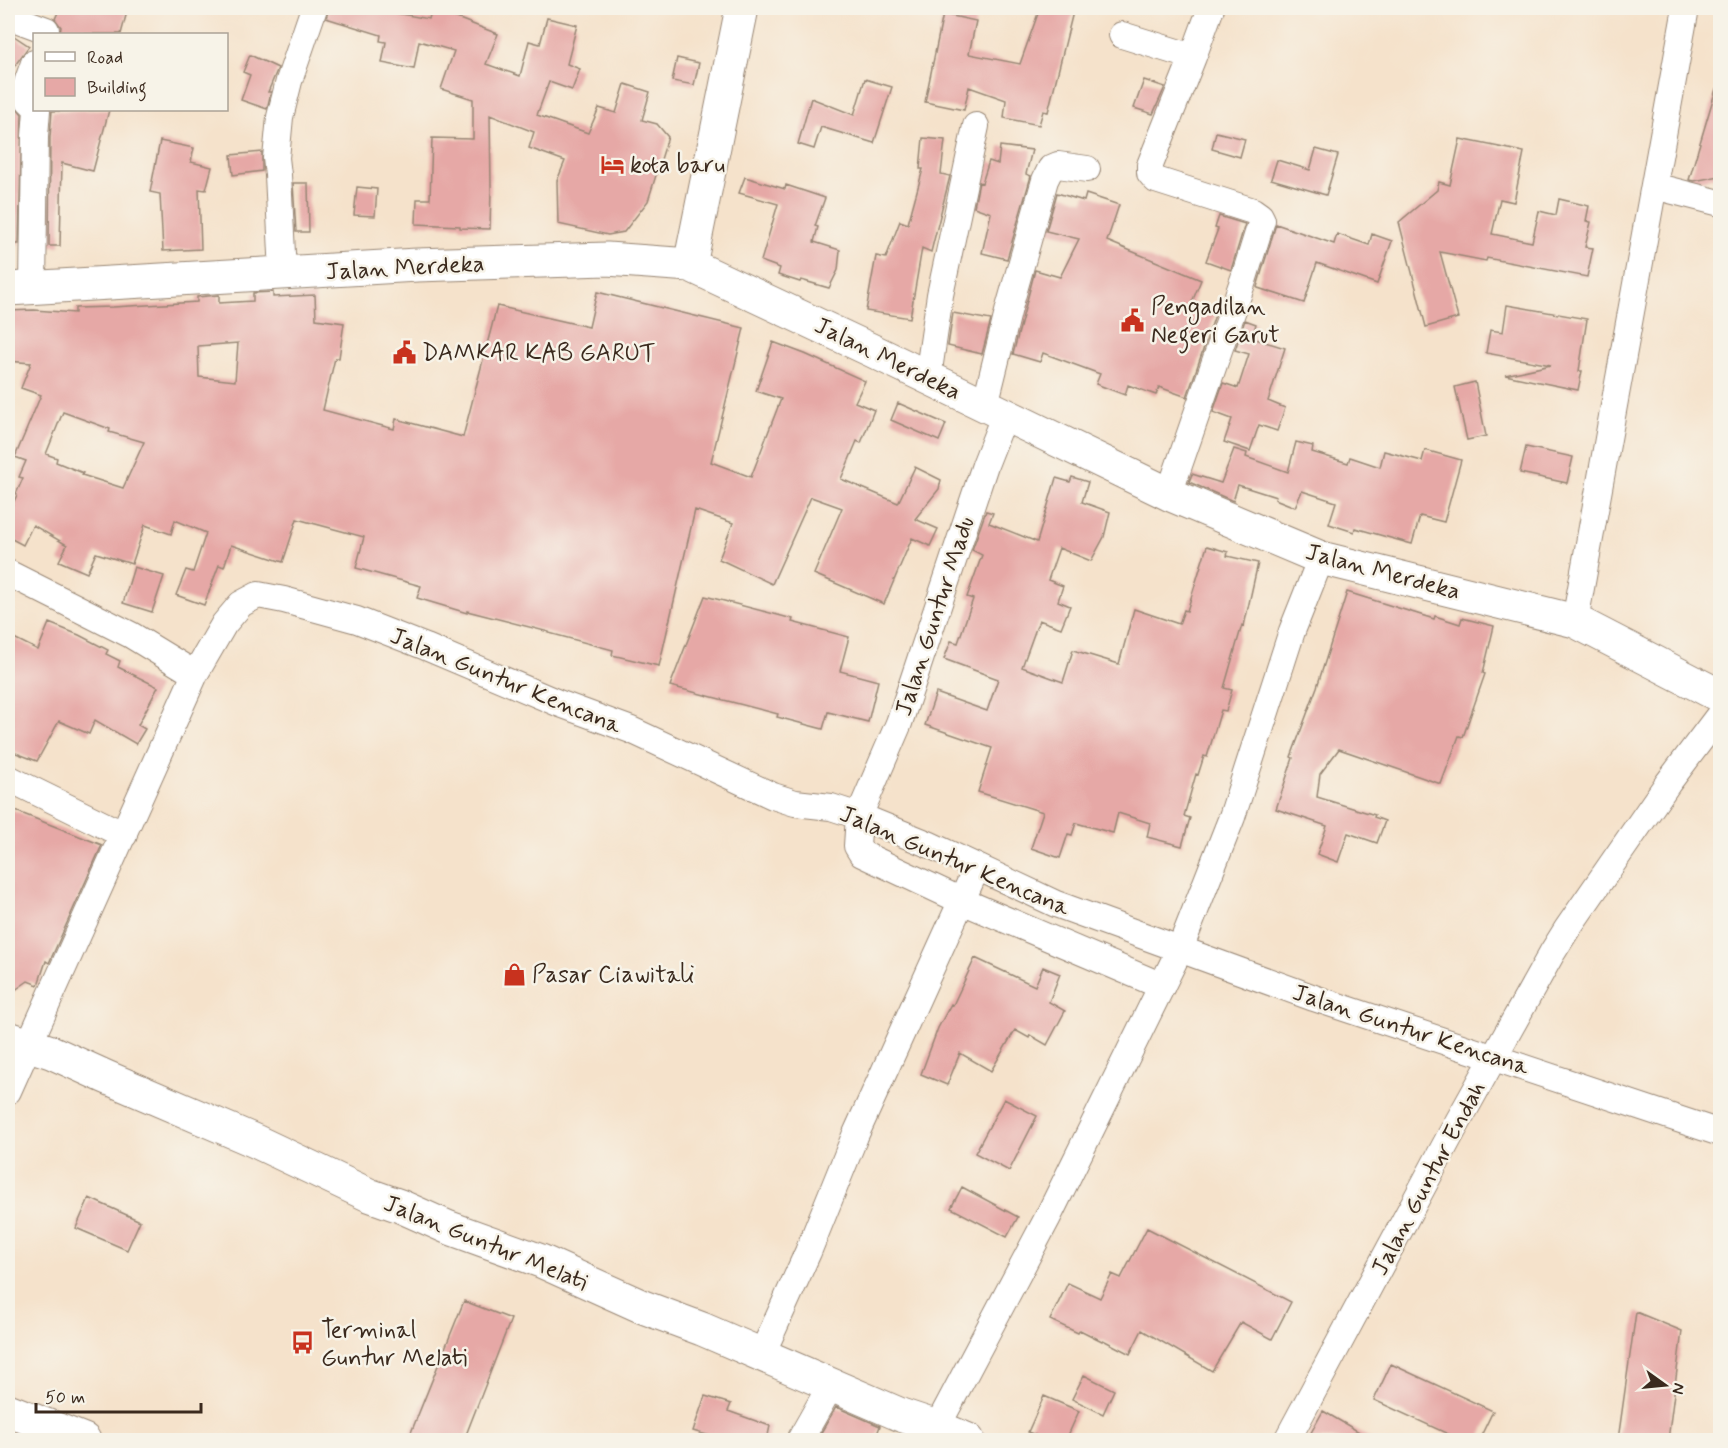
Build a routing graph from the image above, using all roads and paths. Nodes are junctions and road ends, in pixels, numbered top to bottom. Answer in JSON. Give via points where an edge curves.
{"nodes":[{"id":1,"x":314,"y":8,"type":"edge"},
{"id":2,"x":742,"y":8,"type":"edge"},
{"id":3,"x":1211,"y":8,"type":"edge"},
{"id":4,"x":1686,"y":8,"type":"edge"},
{"id":5,"x":8,"y":16,"type":"edge"},
{"id":6,"x":48,"y":24,"type":"edge"},
{"id":7,"x":1122,"y":35,"type":"dead end"},
{"id":8,"x":1193,"y":57,"type":"junction"},
{"id":9,"x":33,"y":66,"type":"edge"},
{"id":10,"x":33,"y":104,"type":"edge"},
{"id":11,"x":37,"y":111,"type":"edge"},
{"id":12,"x":976,"y":126,"type":"dead end"},
{"id":13,"x":1087,"y":169,"type":"dead end"},
{"id":14,"x":1654,"y":186,"type":"junction"},
{"id":15,"x":1720,"y":203,"type":"edge"},
{"id":16,"x":690,"y":265,"type":"junction"},
{"id":17,"x":283,"y":273,"type":"junction"},
{"id":18,"x":20,"y":288,"type":"edge"},
{"id":19,"x":928,"y":377,"type":"junction"},
{"id":20,"x":995,"y":410,"type":"junction"},
{"id":21,"x":1169,"y":494,"type":"junction"},
{"id":22,"x":1321,"y":558,"type":"junction"},
{"id":23,"x":8,"y":573,"type":"edge"},
{"id":24,"x":1575,"y":621,"type":"junction"},
{"id":25,"x":195,"y":674,"type":"junction"},
{"id":26,"x":1720,"y":696,"type":"edge"},
{"id":27,"x":1720,"y":714,"type":"edge"},
{"id":28,"x":8,"y":778,"type":"edge"},
{"id":29,"x":859,"y":816,"type":"junction"},
{"id":30,"x":124,"y":835,"type":"junction"},
{"id":31,"x":977,"y":867,"type":"junction"},
{"id":32,"x":962,"y":901,"type":"junction"},
{"id":33,"x":1179,"y":949,"type":"junction"},
{"id":34,"x":1162,"y":986,"type":"junction"},
{"id":35,"x":19,"y":1041,"type":"edge"},
{"id":36,"x":1494,"y":1057,"type":"junction"},
{"id":37,"x":8,"y":1091,"type":"edge"},
{"id":38,"x":1720,"y":1133,"type":"edge"},
{"id":39,"x":762,"y":1354,"type":"junction"},
{"id":40,"x":831,"y":1385,"type":"junction"},
{"id":41,"x":8,"y":1410,"type":"edge"},
{"id":42,"x":937,"y":1426,"type":"junction"},
{"id":43,"x":84,"y":1440,"type":"edge"},
{"id":44,"x":800,"y":1440,"type":"edge"},
{"id":45,"x":968,"y":1440,"type":"edge"},
{"id":46,"x":1287,"y":1440,"type":"edge"}],
"edges":[{"from":1,"to":17,"type":"street","via":[[280,117],[276,158]]},
{"from":2,"to":16,"type":"street"},
{"from":3,"to":8,"type":"street"},
{"from":4,"to":14,"type":"street"},
{"from":5,"to":6,"type":"street"},
{"from":7,"to":8,"type":"street"},
{"from":8,"to":21,"type":"street","via":[[1150,173],[1156,180],[1253,211],[1262,220]]},
{"from":9,"to":10,"type":"street","via":[[25,92]]},
{"from":11,"to":18,"type":"street"},
{"from":12,"to":19,"type":"street","via":[[940,295]]},
{"from":13,"to":20,"type":"street","name":"Jalan Guntur Madu","via":[[1058,165],[1051,168],[1045,180],[1009,308]]},
{"from":14,"to":15,"type":"street"},
{"from":14,"to":24,"type":"street"},
{"from":16,"to":17,"type":"street","name":"Jalan Merdeka","via":[[607,259]]},
{"from":16,"to":19,"type":"street","name":"Jalan Merdeka"},
{"from":17,"to":18,"type":"street","name":"Jalan Merdeka"},
{"from":19,"to":20,"type":"street","name":"Jalan Merdeka"},
{"from":20,"to":21,"type":"street","name":"Jalan Merdeka"},
{"from":20,"to":29,"type":"street","name":"Jalan Guntur Madu","via":[[985,465],[899,723]]},
{"from":21,"to":22,"type":"street","name":"Jalan Merdeka"},
{"from":22,"to":24,"type":"street","name":"Jalan Merdeka"},
{"from":22,"to":33,"type":"street","via":[[1292,631],[1232,817]]},
{"from":23,"to":25,"type":"street","via":[[131,635]]},
{"from":24,"to":26,"type":"street","name":"Jalan Merdeka"},
{"from":25,"to":29,"type":"street","name":"Jalan Guntur Kencana","via":[[224,624],[241,604],[258,595],[284,600],[357,620],[426,646],[631,730],[773,796]]},
{"from":25,"to":30,"type":"street","name":"Jalan Guntur Kencana"},
{"from":27,"to":36,"type":"street","name":"Jalan Guntur Endah","via":[[1567,929]]},
{"from":28,"to":30,"type":"street"},
{"from":29,"to":31,"type":"street","name":"Jalan Guntur Kencana"},
{"from":29,"to":32,"type":"street","name":"Jalan Guntur Madu","via":[[857,846],[862,854]]},
{"from":30,"to":35,"type":"street","name":"Jalan Guntur Kencana"},
{"from":31,"to":32,"type":"street"},
{"from":31,"to":33,"type":"street","name":"Jalan Guntur Kencana","via":[[1056,904]]},
{"from":32,"to":34,"type":"street"},
{"from":32,"to":39,"type":"street"},
{"from":33,"to":34,"type":"street"},
{"from":33,"to":36,"type":"street","name":"Jalan Guntur Kencana"},
{"from":34,"to":42,"type":"street","via":[[1047,1219]]},
{"from":35,"to":37,"type":"street","name":"Jalan Guntur Kencana"},
{"from":35,"to":39,"type":"street","name":"Jalan Guntur Melati","via":[[255,1141],[369,1195],[541,1261]]},
{"from":36,"to":38,"type":"street","name":"Jalan Guntur Kencana"},
{"from":36,"to":46,"type":"street","name":"Jalan Guntur Endah"},
{"from":39,"to":40,"type":"street","name":"Jalan Guntur Melati"},
{"from":40,"to":42,"type":"street","name":"Jalan Guntur Melati"},
{"from":40,"to":44,"type":"street"},
{"from":41,"to":43,"type":"street"},
{"from":42,"to":45,"type":"street","name":"Jalan Guntur Melati"}]}
